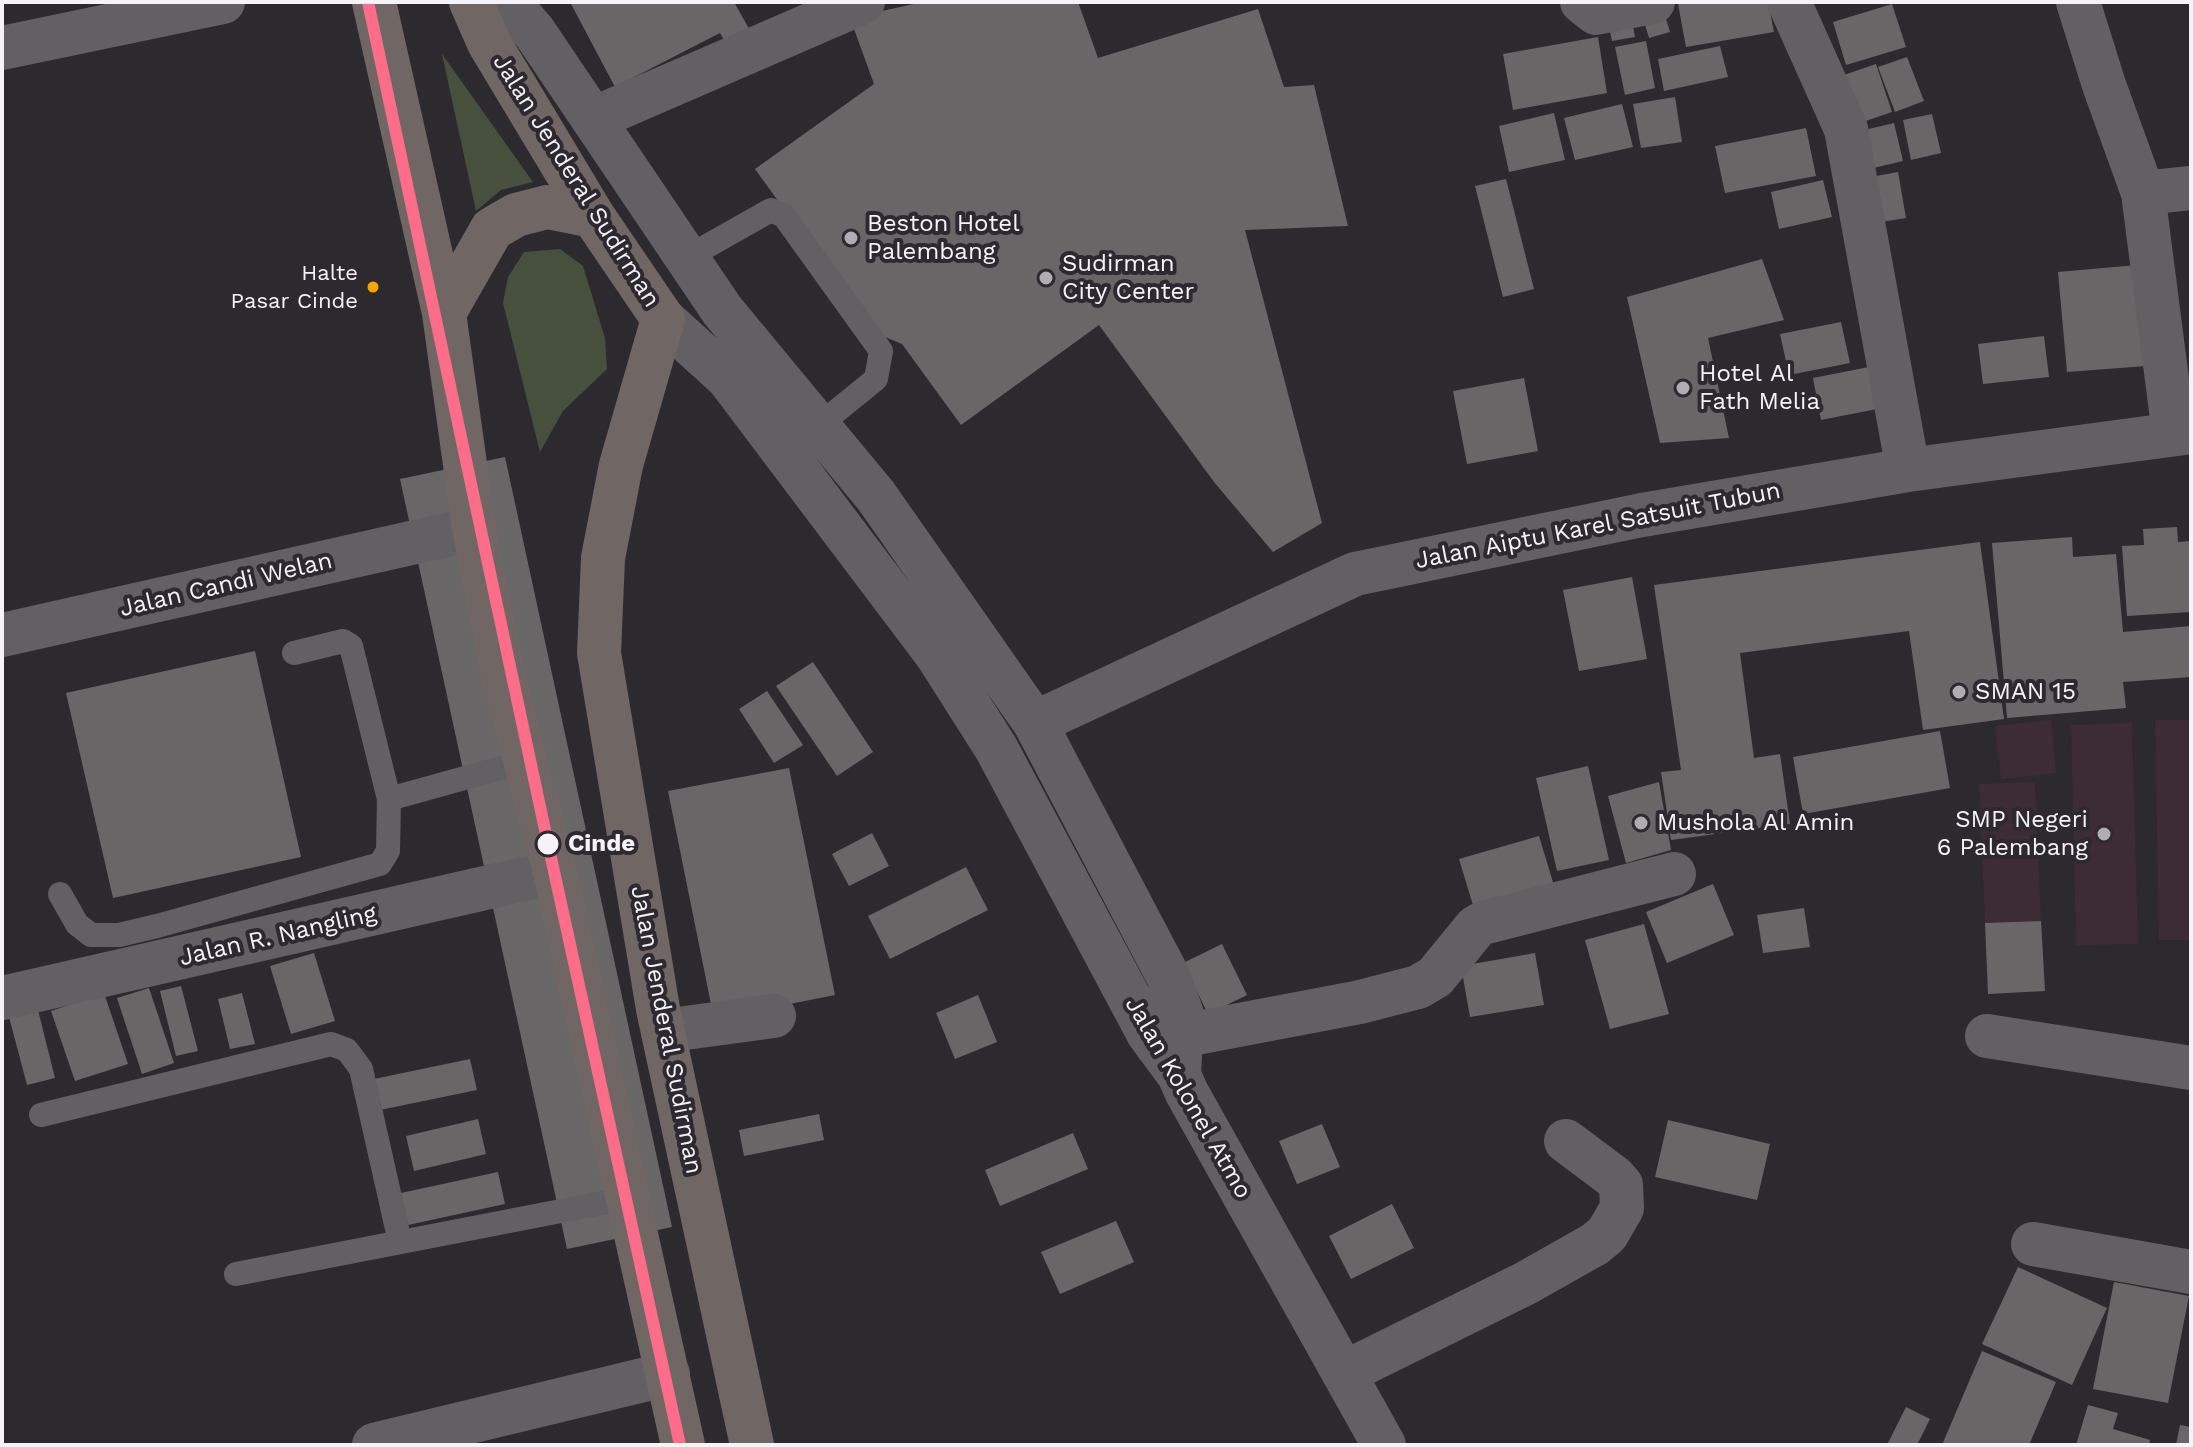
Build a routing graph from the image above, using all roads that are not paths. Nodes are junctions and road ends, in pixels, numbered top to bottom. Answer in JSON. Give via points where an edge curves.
{"nodes":[{"id":1,"x":223,"y":2,"type":"edge"},
{"id":2,"x":374,"y":2,"type":"edge"},
{"id":3,"x":471,"y":2,"type":"edge"},
{"id":4,"x":509,"y":2,"type":"edge"},
{"id":5,"x":863,"y":2,"type":"edge"},
{"id":6,"x":1582,"y":2,"type":"edge"},
{"id":7,"x":1653,"y":2,"type":"edge"},
{"id":8,"x":1789,"y":2,"type":"edge"},
{"id":9,"x":2078,"y":2,"type":"edge"},
{"id":10,"x":2,"y":48,"type":"edge"},
{"id":11,"x":593,"y":119,"type":"junction"},
{"id":12,"x":2191,"y":188,"type":"edge"},
{"id":13,"x":2143,"y":193,"type":"junction"},
{"id":14,"x":593,"y":216,"type":"junction"},
{"id":15,"x":686,"y":258,"type":"junction"},
{"id":16,"x":444,"y":313,"type":"junction"},
{"id":17,"x":663,"y":319,"type":"junction"},
{"id":18,"x":818,"y":426,"type":"junction"},
{"id":19,"x":2183,"y":433,"type":"edge"},
{"id":20,"x":1908,"y":470,"type":"junction"},
{"id":21,"x":451,"y":534,"type":"dead end"},
{"id":22,"x":2,"y":635,"type":"edge"},
{"id":23,"x":294,"y":653,"type":"dead end"},
{"id":24,"x":1035,"y":723,"type":"junction"},
{"id":25,"x":526,"y":761,"type":"junction"},
{"id":26,"x":389,"y":799,"type":"junction"},
{"id":27,"x":555,"y":872,"type":"junction"},
{"id":28,"x":1674,"y":874,"type":"dead end"},
{"id":29,"x":60,"y":894,"type":"dead end"},
{"id":30,"x":2,"y":998,"type":"edge"},
{"id":31,"x":774,"y":1016,"type":"dead end"},
{"id":32,"x":663,"y":1031,"type":"junction"},
{"id":33,"x":1987,"y":1036,"type":"dead end"},
{"id":34,"x":1172,"y":1052,"type":"junction"},
{"id":35,"x":2191,"y":1068,"type":"edge"},
{"id":36,"x":41,"y":1115,"type":"dead end"},
{"id":37,"x":1566,"y":1141,"type":"dead end"},
{"id":38,"x":628,"y":1198,"type":"junction"},
{"id":39,"x":400,"y":1242,"type":"junction"},
{"id":40,"x":2033,"y":1244,"type":"dead end"},
{"id":41,"x":2191,"y":1272,"type":"edge"},
{"id":42,"x":236,"y":1274,"type":"dead end"},
{"id":43,"x":1344,"y":1373,"type":"junction"},
{"id":44,"x":668,"y":1374,"type":"junction"},
{"id":45,"x":374,"y":1445,"type":"edge"},
{"id":46,"x":683,"y":1445,"type":"edge"},
{"id":47,"x":752,"y":1445,"type":"edge"},
{"id":48,"x":1384,"y":1445,"type":"edge"}],
"edges":[{"from":1,"to":10,"type":"street"},
{"from":2,"to":16,"type":"highway"},
{"from":3,"to":14,"type":"highway","name":"Jalan Jenderal Sudirman","via":[[489,43]]},
{"from":4,"to":11,"type":"street"},
{"from":5,"to":11,"type":"street"},
{"from":6,"to":7,"type":"street","via":[[1596,13]]},
{"from":8,"to":20,"type":"street","via":[[1846,129]]},
{"from":9,"to":13,"type":"street"},
{"from":11,"to":15,"type":"street"},
{"from":12,"to":13,"type":"street"},
{"from":13,"to":19,"type":"street"},
{"from":14,"to":16,"type":"highway","via":[[547,207],[516,215],[492,229]]},
{"from":14,"to":17,"type":"highway","name":"Jalan Jenderal Sudirman"},
{"from":15,"to":18,"type":"street"},
{"from":15,"to":18,"type":"lane","via":[[771,210],[784,216],[881,351],[876,379]]},
{"from":16,"to":25,"type":"highway","via":[[474,529]]},
{"from":17,"to":32,"type":"highway","name":"Jalan Jenderal Sudirman","via":[[621,465],[603,558],[599,653]]},
{"from":17,"to":34,"type":"street","name":"Jalan Kolonel Atmo","via":[[728,378],[937,655],[996,748],[1148,1033]]},
{"from":18,"to":24,"type":"street","via":[[876,496]]},
{"from":19,"to":20,"type":"street","name":"Jalan Aiptu Karel Satsuit Tubun"},
{"from":20,"to":24,"type":"street","name":"Jalan Aiptu Karel Satsuit Tubun","via":[[1642,515],[1355,574]]},
{"from":21,"to":22,"type":"street","name":"Jalan Candi Welan"},
{"from":23,"to":26,"type":"lane","via":[[348,643]]},
{"from":24,"to":34,"type":"street","via":[[1168,976],[1182,1014]]},
{"from":25,"to":26,"type":"lane"},
{"from":25,"to":27,"type":"highway"},
{"from":26,"to":29,"type":"lane","via":[[388,851],[380,864],[119,935],[91,935],[77,924]]},
{"from":27,"to":30,"type":"street","name":"Jalan R. Nangling"},
{"from":27,"to":38,"type":"highway"},
{"from":28,"to":34,"type":"street","via":[[1483,923],[1435,977],[1418,987]]},
{"from":31,"to":32,"type":"street"},
{"from":32,"to":47,"type":"highway","name":"Jalan Jenderal Sudirman"},
{"from":33,"to":35,"type":"street"},
{"from":34,"to":43,"type":"street","name":"Jalan Kolonel Atmo","via":[[1187,1093]]},
{"from":36,"to":39,"type":"lane","via":[[331,1044],[347,1050],[361,1069]]},
{"from":37,"to":43,"type":"street","via":[[1621,1185],[1622,1208],[1607,1234],[1526,1283]]},
{"from":38,"to":39,"type":"lane"},
{"from":38,"to":44,"type":"highway"},
{"from":39,"to":42,"type":"lane"},
{"from":40,"to":41,"type":"street"},
{"from":43,"to":48,"type":"street","name":"Jalan Kolonel Atmo"},
{"from":44,"to":45,"type":"street"},
{"from":44,"to":46,"type":"highway"}]}
